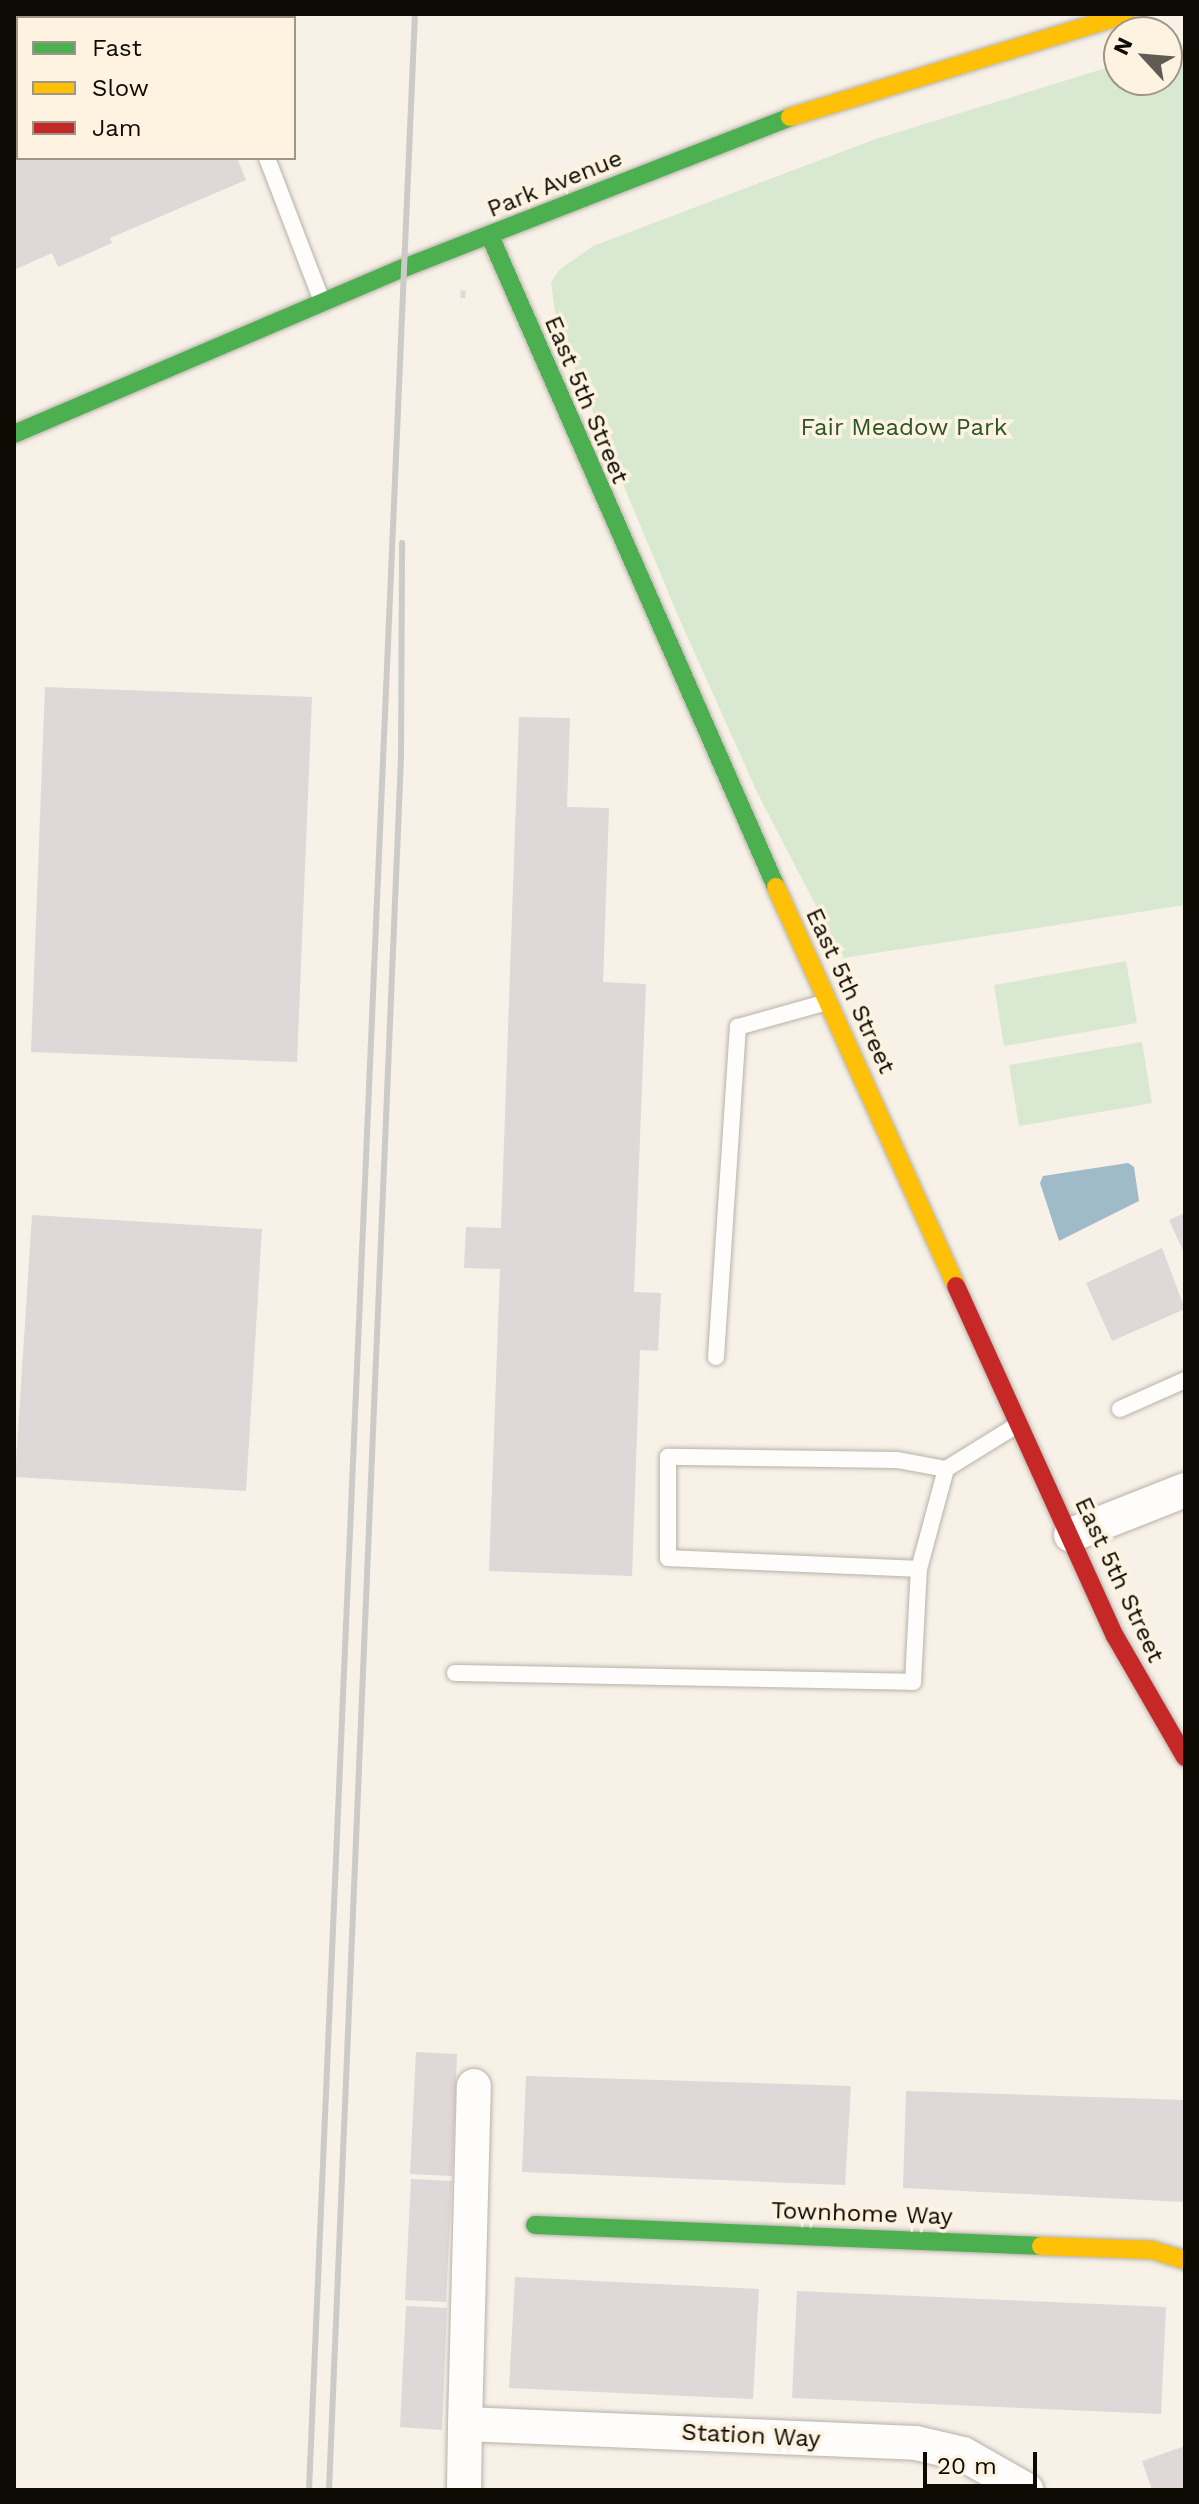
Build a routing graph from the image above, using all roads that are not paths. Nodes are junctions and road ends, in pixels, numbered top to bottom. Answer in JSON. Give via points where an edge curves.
{"nodes":[{"id":1,"x":1126,"y":14,"type":"edge"},
{"id":2,"x":268,"y":160,"type":"edge"},
{"id":3,"x":490,"y":236,"type":"junction"},
{"id":4,"x":323,"y":302,"type":"junction"},
{"id":5,"x":14,"y":434,"type":"edge"},
{"id":6,"x":829,"y":1001,"type":"junction"},
{"id":7,"x":716,"y":1357,"type":"dead end"},
{"id":8,"x":1185,"y":1380,"type":"edge"},
{"id":9,"x":1120,"y":1409,"type":"dead end"},
{"id":10,"x":1022,"y":1422,"type":"junction"},
{"id":11,"x":946,"y":1469,"type":"junction"},
{"id":12,"x":1185,"y":1490,"type":"edge"},
{"id":13,"x":1071,"y":1535,"type":"junction"},
{"id":14,"x":919,"y":1569,"type":"junction"},
{"id":15,"x":455,"y":1673,"type":"dead end"},
{"id":16,"x":1185,"y":1757,"type":"edge"},
{"id":17,"x":474,"y":2086,"type":"dead end"},
{"id":18,"x":535,"y":2225,"type":"dead end"},
{"id":19,"x":1185,"y":2260,"type":"edge"},
{"id":20,"x":465,"y":2424,"type":"junction"},
{"id":21,"x":464,"y":2490,"type":"edge"},
{"id":22,"x":1026,"y":2490,"type":"edge"}],
"edges":[{"from":1,"to":3,"type":"street","name":"Park Avenue","via":[[769,124]]},
{"from":2,"to":4,"type":"lane"},
{"from":3,"to":4,"type":"street","name":"Park Avenue"},
{"from":3,"to":6,"type":"street","name":"East 5th Street","via":[[650,609]]},
{"from":4,"to":5,"type":"street","name":"Park Avenue"},
{"from":6,"to":7,"type":"lane","via":[[738,1027]]},
{"from":6,"to":10,"type":"street","name":"East 5th Street"},
{"from":8,"to":9,"type":"lane"},
{"from":10,"to":11,"type":"lane"},
{"from":10,"to":13,"type":"street","name":"East 5th Street"},
{"from":11,"to":14,"type":"lane"},
{"from":11,"to":14,"type":"lane","via":[[897,1460],[668,1457],[668,1558]]},
{"from":12,"to":13,"type":"street"},
{"from":13,"to":16,"type":"street","name":"East 5th Street","via":[[1115,1636]]},
{"from":14,"to":15,"type":"lane","via":[[913,1682]]},
{"from":17,"to":20,"type":"street"},
{"from":18,"to":19,"type":"street","name":"Townhome Way","via":[[1152,2250]]},
{"from":20,"to":21,"type":"street"},
{"from":20,"to":22,"type":"street","name":"Station Way","via":[[916,2443],[963,2454]]}]}
